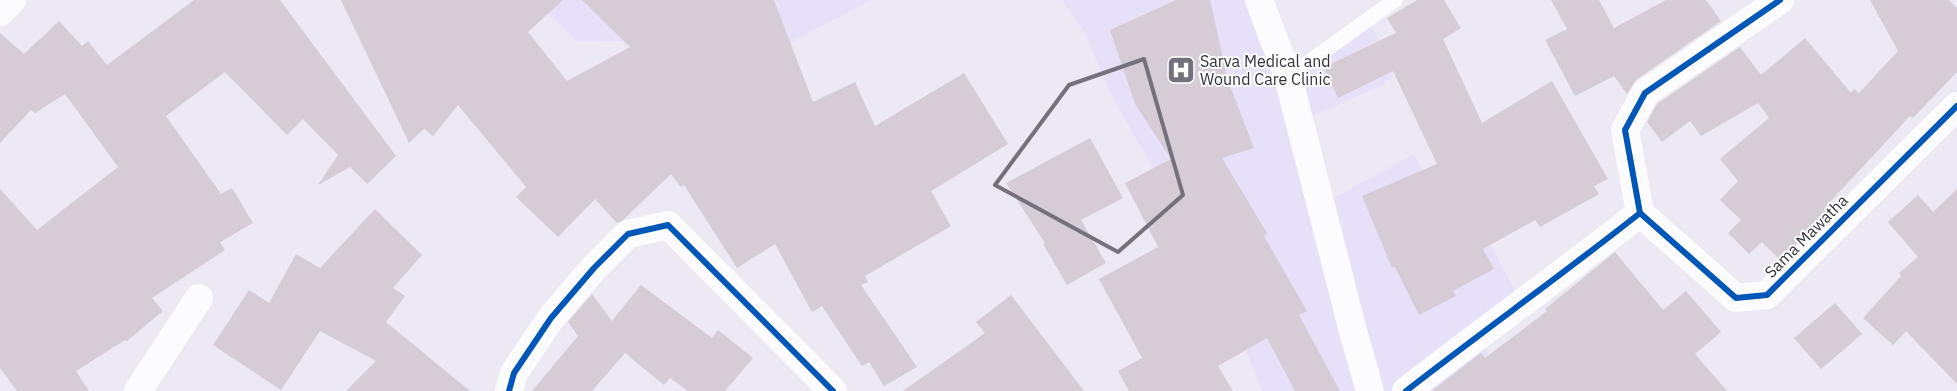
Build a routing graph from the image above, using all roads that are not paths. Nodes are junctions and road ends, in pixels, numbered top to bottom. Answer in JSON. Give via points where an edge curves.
{"nodes":[{"id":1,"x":12,"y":0,"type":"edge"},
{"id":2,"x":1260,"y":0,"type":"edge"},
{"id":3,"x":1395,"y":0,"type":"edge"},
{"id":4,"x":1780,"y":0,"type":"edge"},
{"id":5,"x":0,"y":12,"type":"edge"},
{"id":6,"x":1288,"y":77,"type":"junction"},
{"id":7,"x":1957,"y":106,"type":"edge"},
{"id":8,"x":1640,"y":213,"type":"junction"},
{"id":9,"x":199,"y":298,"type":"dead end"},
{"id":10,"x":138,"y":391,"type":"edge"},
{"id":11,"x":509,"y":391,"type":"edge"},
{"id":12,"x":833,"y":391,"type":"edge"},
{"id":13,"x":1370,"y":391,"type":"edge"},
{"id":14,"x":1406,"y":391,"type":"edge"}],
"edges":[{"from":1,"to":5,"type":"street"},
{"from":2,"to":6,"type":"street"},
{"from":3,"to":6,"type":"lane"},
{"from":4,"to":8,"type":"street","via":[[1645,93],[1625,130]]},
{"from":6,"to":13,"type":"street"},
{"from":7,"to":8,"type":"street","name":"Sama Mawatha","via":[[1767,295],[1736,298]]},
{"from":8,"to":14,"type":"street"},
{"from":9,"to":10,"type":"street"},
{"from":11,"to":12,"type":"street","via":[[514,373],[551,318],[594,268],[628,234],[668,225]]}]}
